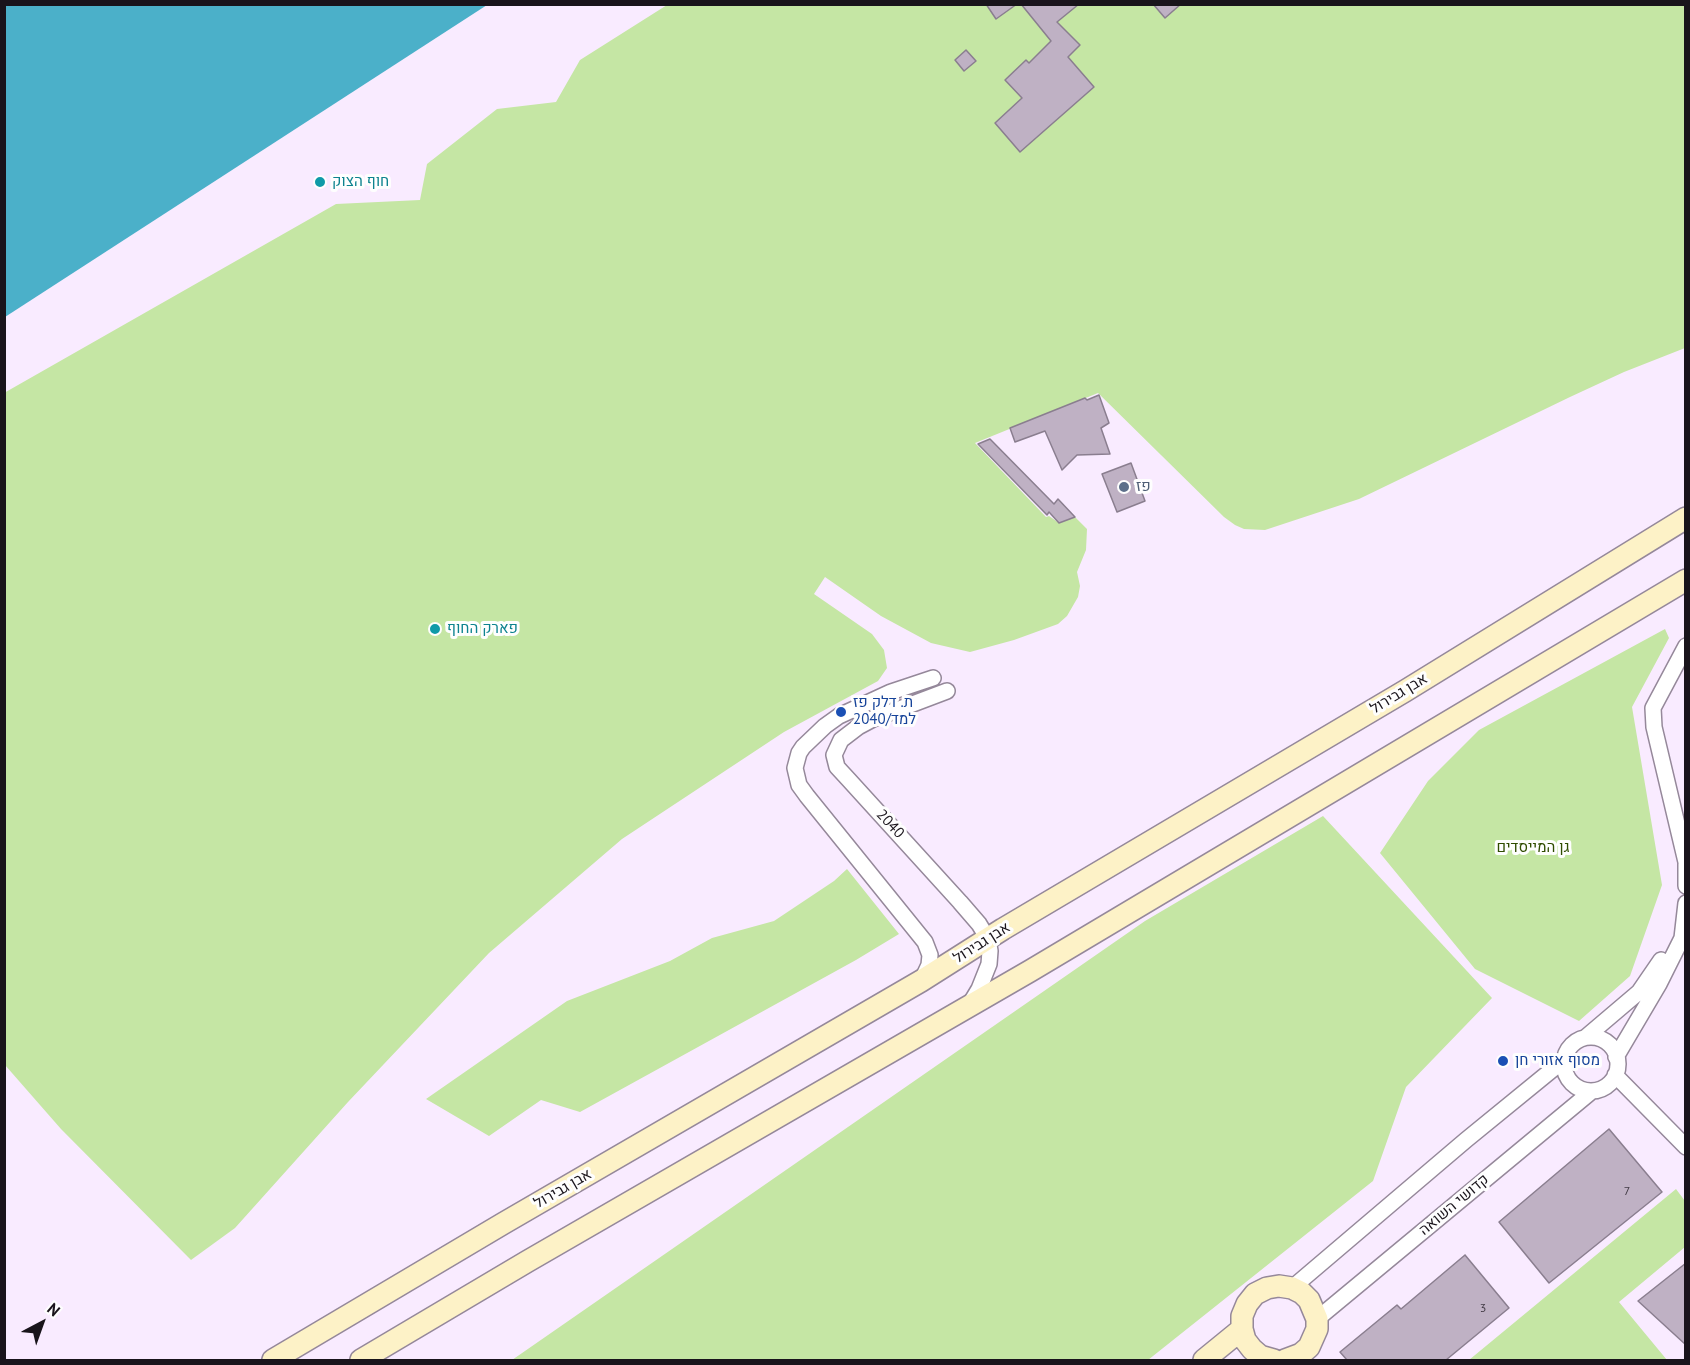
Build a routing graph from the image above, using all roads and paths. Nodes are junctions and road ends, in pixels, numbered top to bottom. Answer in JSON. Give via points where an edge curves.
{"nodes":[{"id":1,"x":1686,"y":518,"type":"edge"},
{"id":2,"x":1686,"y":579,"type":"edge"},
{"id":3,"x":1686,"y":646,"type":"edge"},
{"id":4,"x":933,"y":678,"type":"dead end"},
{"id":5,"x":947,"y":691,"type":"dead end"},
{"id":6,"x":1686,"y":863,"type":"edge"},
{"id":7,"x":1686,"y":886,"type":"edge"},
{"id":8,"x":1686,"y":903,"type":"edge"},
{"id":9,"x":1682,"y":938,"type":"junction"},
{"id":10,"x":988,"y":939,"type":"junction"},
{"id":11,"x":921,"y":981,"type":"junction"},
{"id":12,"x":968,"y":1006,"type":"junction"},
{"id":13,"x":1586,"y":1037,"type":"junction"},
{"id":14,"x":1616,"y":1057,"type":"junction"},
{"id":15,"x":1564,"y":1060,"type":"junction"},
{"id":16,"x":1615,"y":1075,"type":"junction"},
{"id":17,"x":1592,"y":1091,"type":"junction"},
{"id":18,"x":1686,"y":1147,"type":"edge"},
{"id":19,"x":1292,"y":1288,"type":"junction"},
{"id":20,"x":1317,"y":1318,"type":"junction"},
{"id":21,"x":1242,"y":1329,"type":"junction"},
{"id":22,"x":1298,"y":1358,"type":"edge"},
{"id":23,"x":273,"y":1360,"type":"edge"},
{"id":24,"x":361,"y":1360,"type":"edge"},
{"id":25,"x":1204,"y":1360,"type":"edge"},
{"id":26,"x":1271,"y":1360,"type":"edge"}],
"edges":[{"from":1,"to":10,"type":"street","name":"אבן גבירול"},
{"from":2,"to":12,"type":"street"},
{"from":3,"to":6,"type":"street","via":[[1653,708]]},
{"from":4,"to":11,"type":"street","via":[[839,716],[803,747],[795,768],[799,785],[807,796],[925,942],[929,965]]},
{"from":5,"to":10,"type":"street","name":"2040","via":[[858,727],[842,740],[834,755],[837,767],[960,902]]},
{"from":6,"to":7,"type":"street"},
{"from":8,"to":9,"type":"street"},
{"from":9,"to":13,"type":"street","via":[[1639,992]]},
{"from":9,"to":14,"type":"street"},
{"from":10,"to":11,"type":"street","name":"אבן גבירול"},
{"from":10,"to":12,"type":"street","via":[[989,964]]},
{"from":11,"to":23,"type":"street","name":"אבן גבירול"},
{"from":12,"to":24,"type":"street"},
{"from":13,"to":14,"type":"street","via":[[1601,1040],[1613,1049]]},
{"from":13,"to":15,"type":"street","via":[[1570,1047]]},
{"from":14,"to":16,"type":"street"},
{"from":15,"to":17,"type":"street","via":[[1571,1082]]},
{"from":15,"to":19,"type":"street"},
{"from":16,"to":17,"type":"street","via":[[1606,1086]]},
{"from":16,"to":18,"type":"street"},
{"from":17,"to":20,"type":"street","name":"קדושי השואה"},
{"from":19,"to":20,"type":"street","via":[[1309,1300]]},
{"from":19,"to":21,"type":"street","via":[[1273,1287],[1255,1294],[1245,1310]]},
{"from":20,"to":22,"type":"street","via":[[1314,1339]]},
{"from":21,"to":25,"type":"street"},
{"from":21,"to":26,"type":"street","via":[[1252,1349]]}]}
